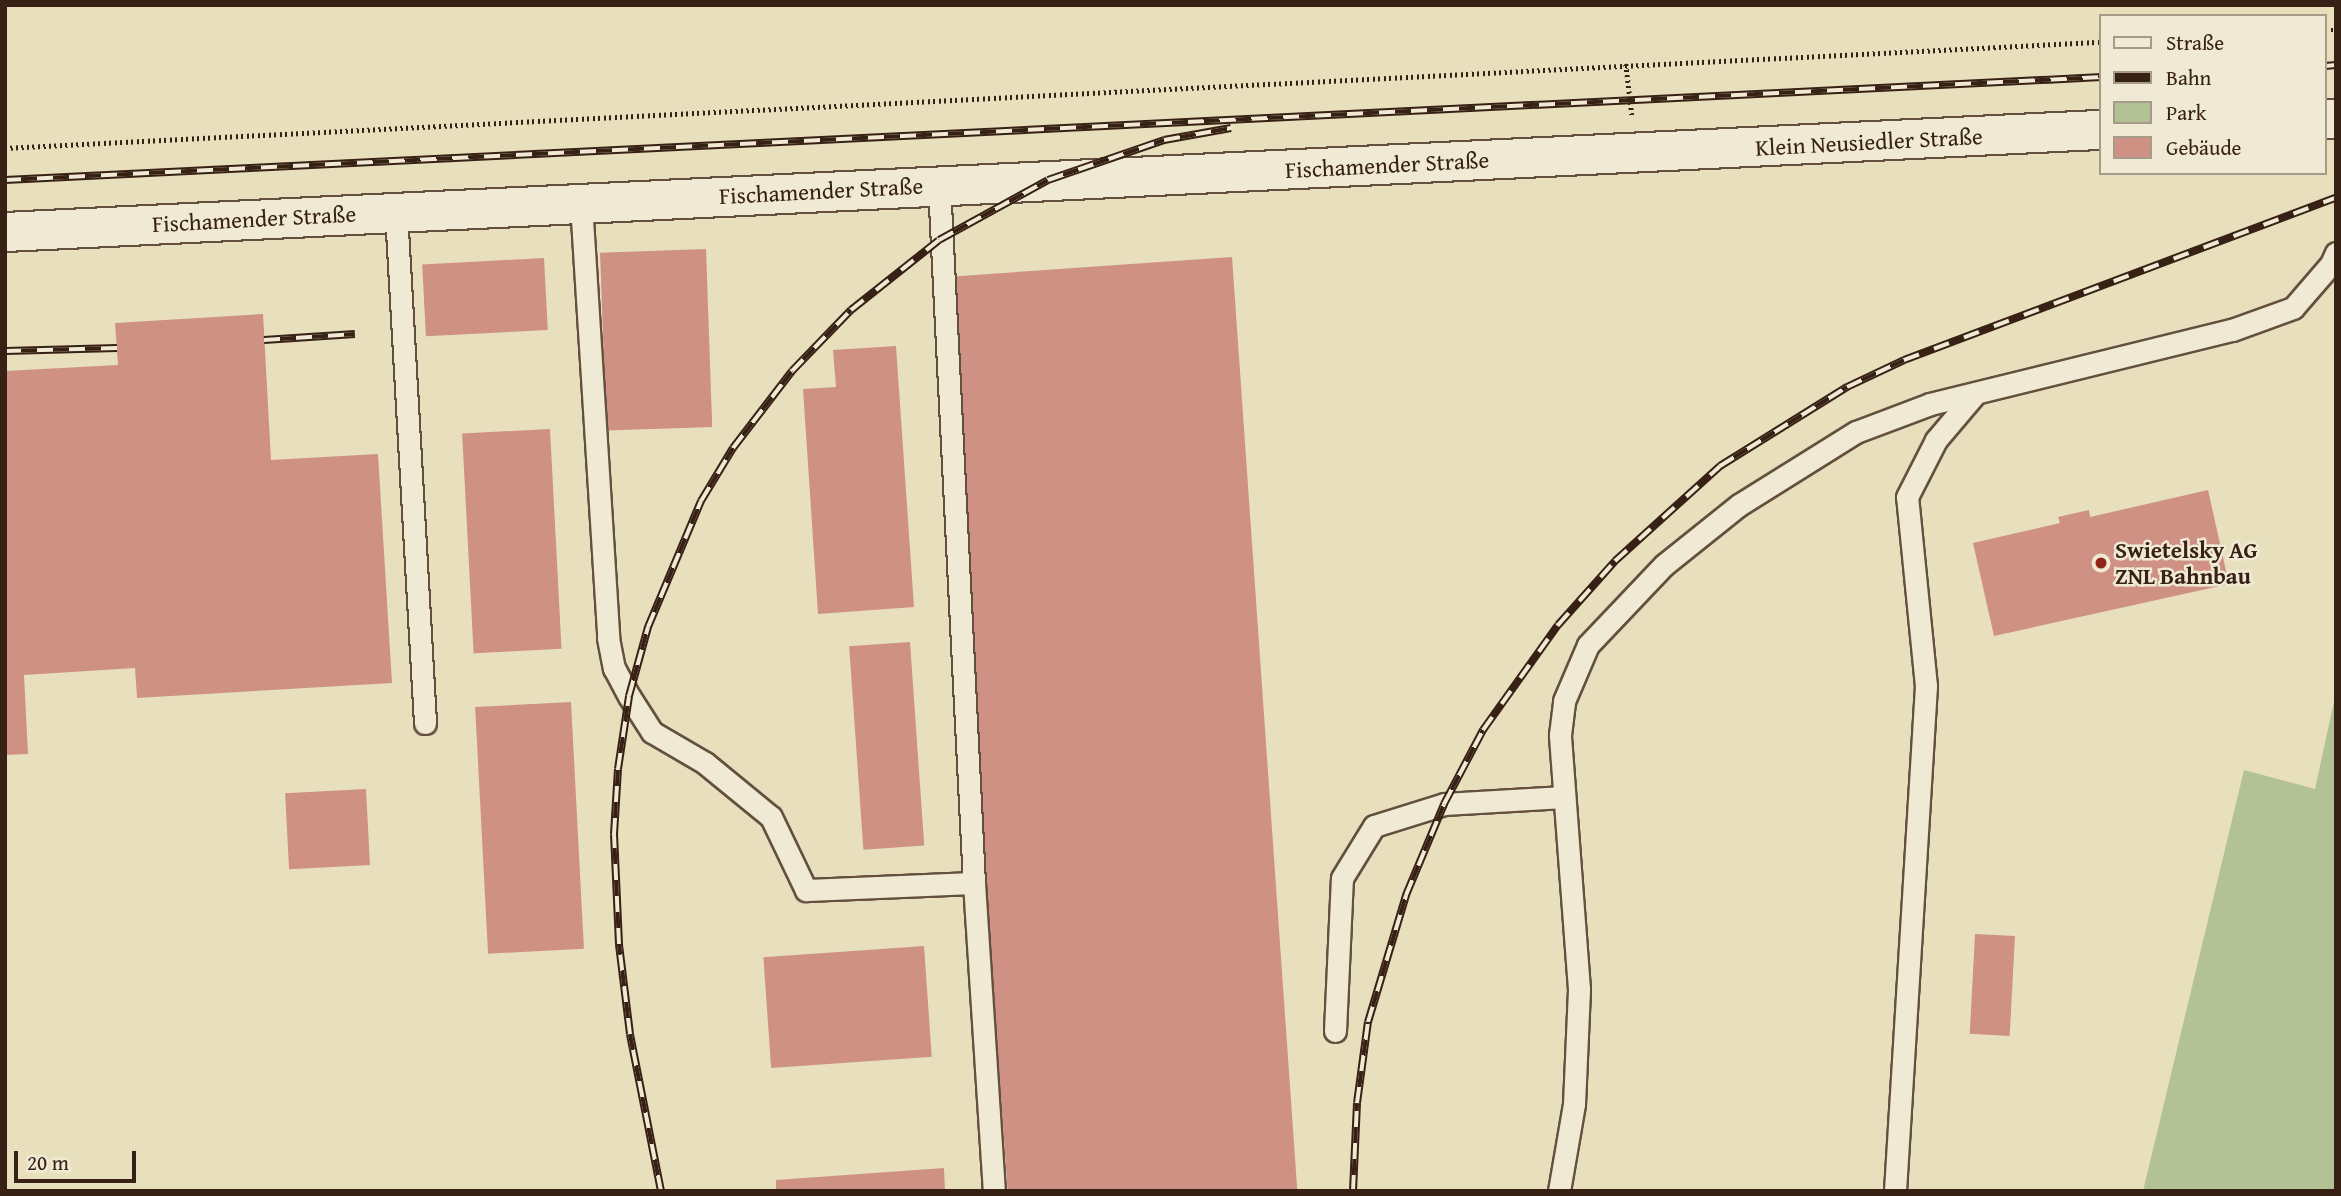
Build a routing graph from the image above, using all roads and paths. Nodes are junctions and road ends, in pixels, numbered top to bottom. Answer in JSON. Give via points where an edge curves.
{"nodes":[{"id":1,"x":2100,"y":42,"type":"edge"},
{"id":2,"x":1626,"y":64,"type":"junction"},
{"id":3,"x":2100,"y":130,"type":"edge"},
{"id":4,"x":5,"y":148,"type":"edge"},
{"id":5,"x":1636,"y":154,"type":"junction"},
{"id":6,"x":939,"y":186,"type":"junction"},
{"id":7,"x":581,"y":203,"type":"junction"},
{"id":8,"x":396,"y":212,"type":"junction"},
{"id":9,"x":5,"y":232,"type":"edge"},
{"id":10,"x":2336,"y":253,"type":"edge"},
{"id":11,"x":1975,"y":394,"type":"junction"},
{"id":12,"x":425,"y":723,"type":"dead end"},
{"id":13,"x":1564,"y":797,"type":"junction"},
{"id":14,"x":974,"y":883,"type":"junction"},
{"id":15,"x":1335,"y":1031,"type":"dead end"},
{"id":16,"x":994,"y":1191,"type":"edge"},
{"id":17,"x":1559,"y":1191,"type":"edge"},
{"id":18,"x":1895,"y":1191,"type":"edge"}],
"edges":[{"from":1,"to":2,"type":"path"},
{"from":2,"to":4,"type":"path"},
{"from":2,"to":5,"type":"path"},
{"from":3,"to":5,"type":"main road","name":"Klein Neusiedler Straße"},
{"from":5,"to":6,"type":"main road","name":"Fischamender Straße"},
{"from":6,"to":7,"type":"main road","name":"Fischamender Straße"},
{"from":6,"to":14,"type":"lane"},
{"from":7,"to":8,"type":"main road","name":"Fischamender Straße"},
{"from":7,"to":14,"type":"lane","via":[[608,638],[614,668],[629,696],[652,732],[705,763],[771,817],[806,890]]},
{"from":8,"to":9,"type":"main road","name":"Fischamender Straße"},
{"from":8,"to":12,"type":"lane"},
{"from":10,"to":11,"type":"lane","via":[[2293,308],[2232,330]]},
{"from":11,"to":13,"type":"lane","via":[[1930,404],[1856,432],[1806,462],[1739,505],[1620,608],[1588,645],[1564,701],[1560,735]]},
{"from":11,"to":18,"type":"lane","via":[[1936,440],[1907,497],[1926,686]]},
{"from":13,"to":15,"type":"lane","via":[[1444,804],[1374,826],[1342,878]]},
{"from":13,"to":17,"type":"lane","via":[[1579,1044]]},
{"from":14,"to":16,"type":"lane"}]}
